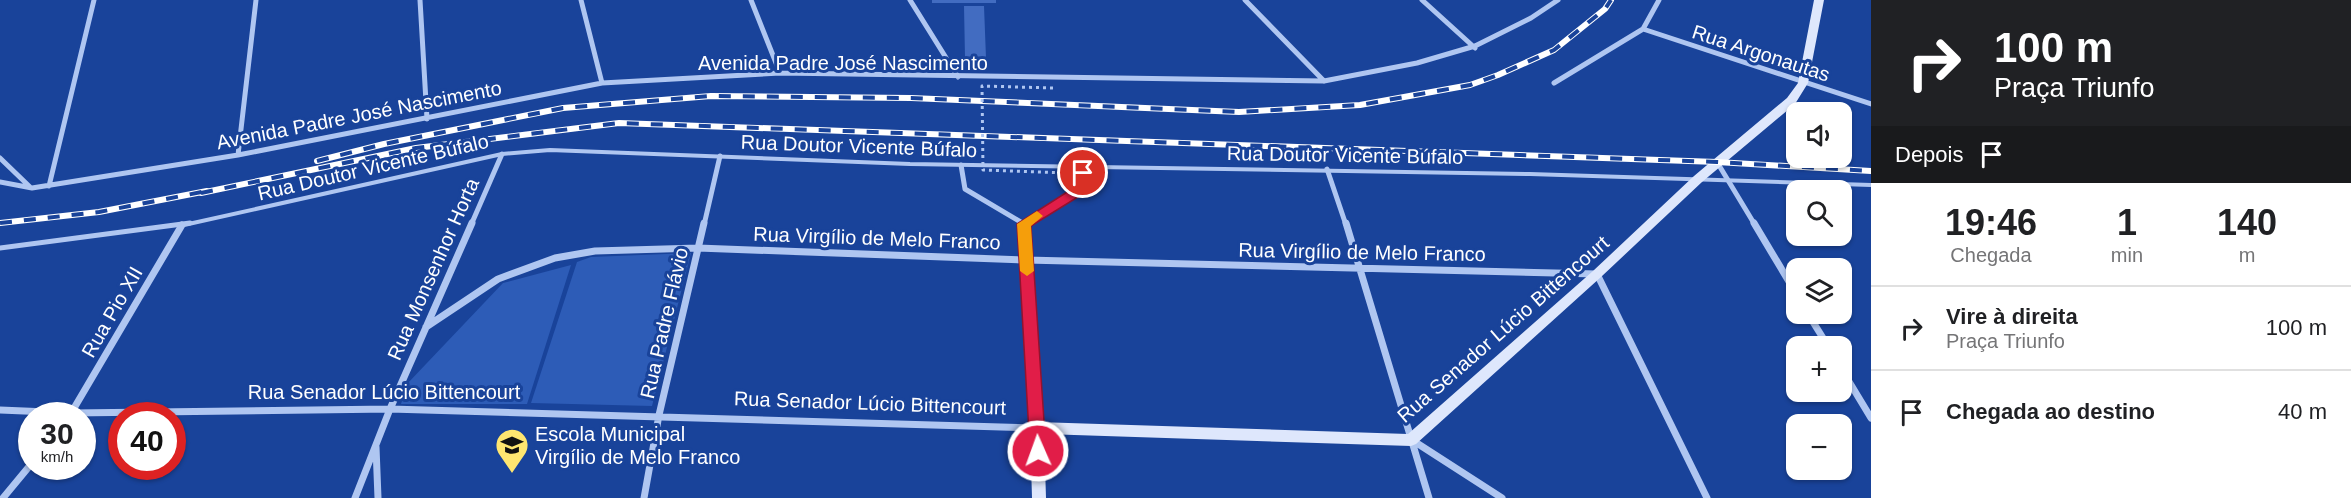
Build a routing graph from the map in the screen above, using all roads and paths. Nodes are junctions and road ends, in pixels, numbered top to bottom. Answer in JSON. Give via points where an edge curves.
{"nodes":[{"id":1,"x":94,"y":0,"type":"edge"},
{"id":2,"x":256,"y":0,"type":"edge"},
{"id":3,"x":420,"y":0,"type":"edge"},
{"id":4,"x":581,"y":0,"type":"edge"},
{"id":5,"x":750,"y":0,"type":"edge"},
{"id":6,"x":910,"y":0,"type":"edge"},
{"id":7,"x":1245,"y":0,"type":"edge"},
{"id":8,"x":1422,"y":0,"type":"edge"},
{"id":9,"x":1558,"y":0,"type":"edge"},
{"id":10,"x":1659,"y":0,"type":"edge"},
{"id":11,"x":1820,"y":0,"type":"edge"},
{"id":12,"x":1643,"y":29,"type":"junction"},
{"id":13,"x":1475,"y":48,"type":"junction"},
{"id":14,"x":780,"y":74,"type":"junction"},
{"id":15,"x":958,"y":78,"type":"junction"},
{"id":16,"x":1324,"y":81,"type":"junction"},
{"id":17,"x":602,"y":83,"type":"junction"},
{"id":18,"x":1554,"y":83,"type":"dead end"},
{"id":19,"x":1803,"y":83,"type":"junction"},
{"id":20,"x":1053,"y":88,"type":"dead end"},
{"id":21,"x":1871,"y":104,"type":"edge"},
{"id":22,"x":427,"y":119,"type":"junction"},
{"id":23,"x":502,"y":154,"type":"junction"},
{"id":24,"x":238,"y":155,"type":"junction"},
{"id":25,"x":720,"y":156,"type":"junction"},
{"id":26,"x":0,"y":158,"type":"edge"},
{"id":27,"x":1717,"y":162,"type":"junction"},
{"id":28,"x":960,"y":165,"type":"junction"},
{"id":29,"x":1084,"y":166,"type":"junction"},
{"id":30,"x":1327,"y":169,"type":"junction"},
{"id":31,"x":1069,"y":173,"type":"dead end"},
{"id":32,"x":1727,"y":178,"type":"junction"},
{"id":33,"x":1698,"y":179,"type":"junction"},
{"id":34,"x":0,"y":182,"type":"edge"},
{"id":35,"x":1871,"y":185,"type":"edge"},
{"id":36,"x":49,"y":186,"type":"junction"},
{"id":37,"x":32,"y":188,"type":"junction"},
{"id":38,"x":1024,"y":224,"type":"junction"},
{"id":39,"x":182,"y":225,"type":"junction"},
{"id":40,"x":0,"y":248,"type":"edge"},
{"id":41,"x":698,"y":248,"type":"junction"},
{"id":42,"x":1026,"y":260,"type":"junction"},
{"id":43,"x":1362,"y":269,"type":"junction"},
{"id":44,"x":1598,"y":274,"type":"junction"},
{"id":45,"x":1786,"y":277,"type":"edge"},
{"id":46,"x":426,"y":327,"type":"junction"},
{"id":47,"x":1852,"y":387,"type":"edge"},
{"id":48,"x":78,"y":402,"type":"edge"},
{"id":49,"x":390,"y":409,"type":"junction"},
{"id":50,"x":0,"y":410,"type":"edge"},
{"id":51,"x":18,"y":411,"type":"edge"},
{"id":52,"x":96,"y":414,"type":"edge"},
{"id":53,"x":659,"y":416,"type":"junction"},
{"id":54,"x":1871,"y":418,"type":"edge"},
{"id":55,"x":1037,"y":428,"type":"junction"},
{"id":56,"x":1411,"y":440,"type":"junction"},
{"id":57,"x":376,"y":444,"type":"junction"},
{"id":58,"x":18,"y":480,"type":"edge"},
{"id":59,"x":3,"y":498,"type":"edge"},
{"id":60,"x":355,"y":498,"type":"edge"},
{"id":61,"x":378,"y":498,"type":"edge"},
{"id":62,"x":644,"y":498,"type":"edge"},
{"id":63,"x":1040,"y":498,"type":"edge"},
{"id":64,"x":1429,"y":498,"type":"edge"},
{"id":65,"x":1502,"y":498,"type":"edge"},
{"id":66,"x":1707,"y":498,"type":"edge"}],
"edges":[{"from":1,"to":36,"type":"street"},
{"from":2,"to":24,"type":"street"},
{"from":3,"to":22,"type":"street"},
{"from":4,"to":17,"type":"street"},
{"from":5,"to":14,"type":"street"},
{"from":6,"to":15,"type":"street"},
{"from":7,"to":16,"type":"street"},
{"from":8,"to":13,"type":"street"},
{"from":9,"to":13,"type":"street","name":"Avenida Padre José Nascimento","via":[[1531,20]]},
{"from":10,"to":12,"type":"street"},
{"from":11,"to":19,"type":"street","name":"Rua Senador Lúcio Bittencourt"},
{"from":12,"to":18,"type":"street"},
{"from":12,"to":19,"type":"street","name":"Rua Argonautas"},
{"from":13,"to":16,"type":"street","name":"Avenida Padre José Nascimento","via":[[1395,69]]},
{"from":14,"to":15,"type":"street","name":"Avenida Padre José Nascimento"},
{"from":14,"to":17,"type":"street","name":"Avenida Padre José Nascimento"},
{"from":15,"to":16,"type":"street","name":"Avenida Padre José Nascimento"},
{"from":17,"to":22,"type":"street","name":"Avenida Padre José Nascimento"},
{"from":19,"to":21,"type":"street","name":"Rua Argonautas"},
{"from":19,"to":27,"type":"street","name":"Rua Senador Lúcio Bittencourt","via":[[1791,101]]},
{"from":20,"to":31,"type":"path","bridge":true,"via":[[982,86],[983,170]]},
{"from":22,"to":24,"type":"street","name":"Avenida Padre José Nascimento"},
{"from":23,"to":25,"type":"lane","name":"Rua Doutor Vicente Búfalo","via":[[550,150]]},
{"from":23,"to":39,"type":"lane","name":"Rua Doutor Vicente Búfalo"},
{"from":23,"to":46,"type":"street","name":"Rua Monsenhor Horta"},
{"from":24,"to":36,"type":"street","name":"Avenida Padre José Nascimento"},
{"from":25,"to":28,"type":"lane","name":"Rua Doutor Vicente Búfalo"},
{"from":25,"to":41,"type":"street","name":"Rua Padre Flávio"},
{"from":26,"to":37,"type":"street"},
{"from":27,"to":32,"type":"street"},
{"from":27,"to":33,"type":"street","name":"Rua Senador Lúcio Bittencourt"},
{"from":28,"to":29,"type":"lane","name":"Rua Doutor Vicente Búfalo"},
{"from":28,"to":38,"type":"street","via":[[965,189]]},
{"from":29,"to":30,"type":"lane","name":"Rua Doutor Vicente Búfalo"},
{"from":29,"to":38,"type":"street","via":[[1081,189]]},
{"from":30,"to":33,"type":"lane","name":"Rua Doutor Vicente Búfalo"},
{"from":30,"to":43,"type":"street"},
{"from":32,"to":33,"type":"lane","name":"Rua Doutor Vicente Búfalo"},
{"from":32,"to":35,"type":"lane","name":"Rua Doutor Vicente Búfalo"},
{"from":32,"to":45,"type":"street"},
{"from":33,"to":44,"type":"street","name":"Rua Senador Lúcio Bittencourt"},
{"from":34,"to":37,"type":"street","name":"Avenida Padre José Nascimento"},
{"from":36,"to":37,"type":"street","name":"Avenida Padre José Nascimento"},
{"from":38,"to":42,"type":"street"},
{"from":39,"to":40,"type":"lane","name":"Rua Doutor Vicente Búfalo"},
{"from":39,"to":48,"type":"street","name":"Rua Pio XII"},
{"from":41,"to":42,"type":"street","name":"Rua Virgílio de Melo Franco"},
{"from":41,"to":46,"type":"street","name":"Rua Virgílio de Melo Franco","via":[[595,251],[555,258],[498,279]]},
{"from":41,"to":53,"type":"street","name":"Rua Padre Flávio"},
{"from":42,"to":43,"type":"street","name":"Rua Virgílio de Melo Franco"},
{"from":42,"to":55,"type":"street"},
{"from":43,"to":44,"type":"street","name":"Rua Virgílio de Melo Franco"},
{"from":43,"to":56,"type":"street"},
{"from":44,"to":56,"type":"street","name":"Rua Senador Lúcio Bittencourt"},
{"from":44,"to":66,"type":"street"},
{"from":46,"to":49,"type":"street","name":"Rua Monsenhor Horta"},
{"from":47,"to":54,"type":"street"},
{"from":49,"to":52,"type":"street","name":"Rua Senador Lúcio Bittencourt"},
{"from":49,"to":53,"type":"street","name":"Rua Senador Lúcio Bittencourt"},
{"from":49,"to":57,"type":"street","name":"Rua Monsenhor Horta"},
{"from":50,"to":51,"type":"street","name":"Rua Senador Lúcio Bittencourt"},
{"from":53,"to":55,"type":"street","name":"Rua Senador Lúcio Bittencourt"},
{"from":53,"to":62,"type":"street","name":"Rua Padre Flávio"},
{"from":55,"to":56,"type":"street","name":"Rua Senador Lúcio Bittencourt"},
{"from":55,"to":63,"type":"street"},
{"from":56,"to":64,"type":"street"},
{"from":56,"to":65,"type":"street"},
{"from":57,"to":60,"type":"street","name":"Rua Monsenhor Horta"},
{"from":57,"to":61,"type":"street"},
{"from":58,"to":59,"type":"street"}]}
